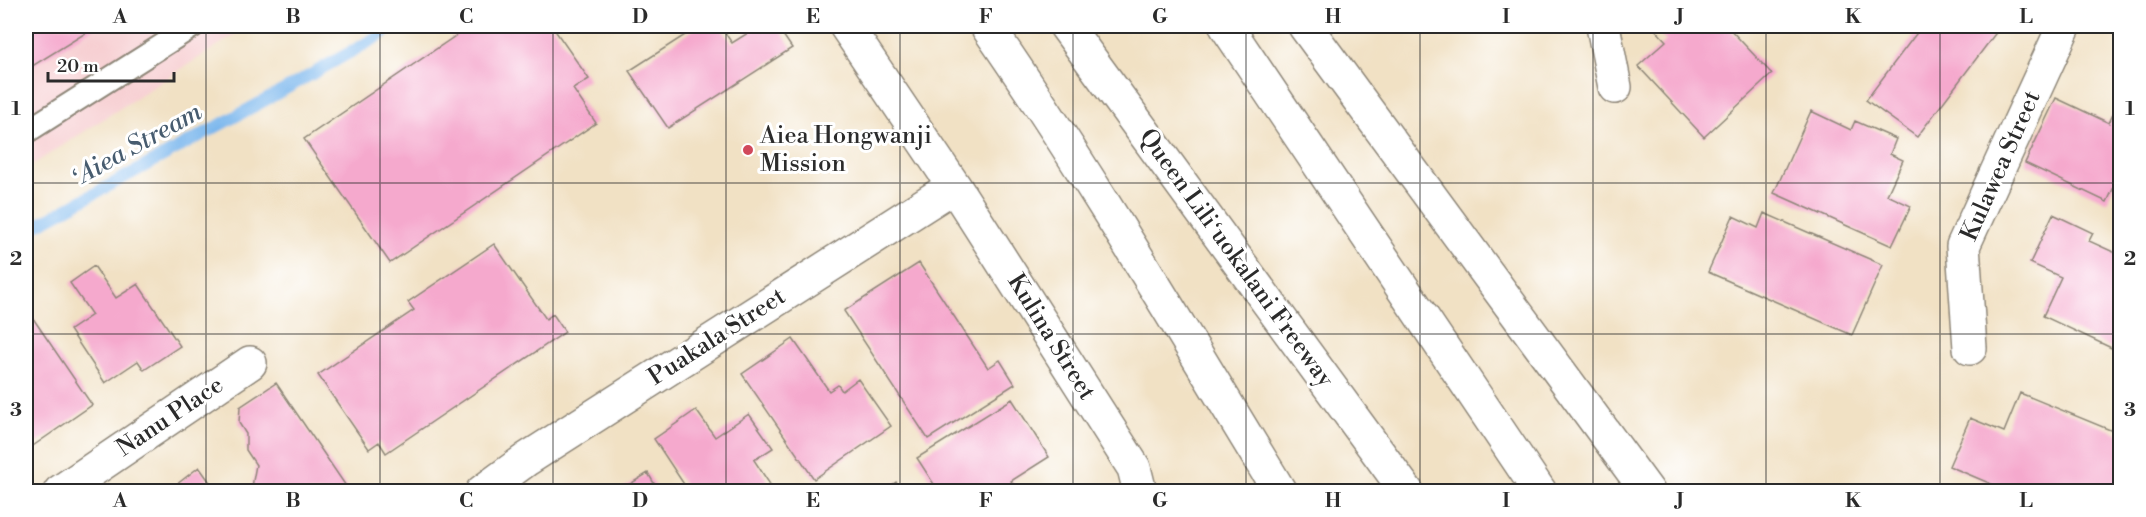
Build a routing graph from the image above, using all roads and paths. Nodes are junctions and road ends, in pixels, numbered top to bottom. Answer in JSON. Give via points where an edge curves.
{"nodes":[{"id":1,"x":193,"y":26,"type":"edge"},
{"id":2,"x":846,"y":26,"type":"edge"},
{"id":3,"x":987,"y":26,"type":"edge"},
{"id":4,"x":1066,"y":26,"type":"edge"},
{"id":5,"x":1226,"y":26,"type":"edge"},
{"id":6,"x":1305,"y":26,"type":"edge"},
{"id":7,"x":1603,"y":26,"type":"edge"},
{"id":8,"x":2064,"y":26,"type":"edge"},
{"id":9,"x":1615,"y":87,"type":"dead end"},
{"id":10,"x":26,"y":132,"type":"edge"},
{"id":11,"x":954,"y":186,"type":"junction"},
{"id":12,"x":1970,"y":348,"type":"dead end"},
{"id":13,"x":250,"y":363,"type":"dead end"},
{"id":14,"x":60,"y":492,"type":"edge"},
{"id":15,"x":482,"y":492,"type":"edge"},
{"id":16,"x":1140,"y":492,"type":"edge"},
{"id":17,"x":1280,"y":492,"type":"edge"},
{"id":18,"x":1407,"y":492,"type":"edge"},
{"id":19,"x":1540,"y":492,"type":"edge"},
{"id":20,"x":1648,"y":492,"type":"edge"}],
"edges":[{"from":1,"to":10,"type":"lane"},
{"from":2,"to":11,"type":"main road","name":"Kulina Street"},
{"from":3,"to":17,"type":"main road","via":[[1137,258]]},
{"from":4,"to":18,"type":"main road","name":"Queen Liliʻuokalani Freeway"},
{"from":5,"to":19,"type":"main road"},
{"from":6,"to":20,"type":"main road"},
{"from":7,"to":9,"type":"main road"},
{"from":8,"to":12,"type":"main road","name":"Kulawea Street","via":[[1963,246]]},
{"from":11,"to":15,"type":"main road","name":"Puakala Street","via":[[527,459]]},
{"from":11,"to":16,"type":"main road","name":"Kulina Street","via":[[1134,468]]},
{"from":13,"to":14,"type":"main road","name":"Nanu Place"}]}
